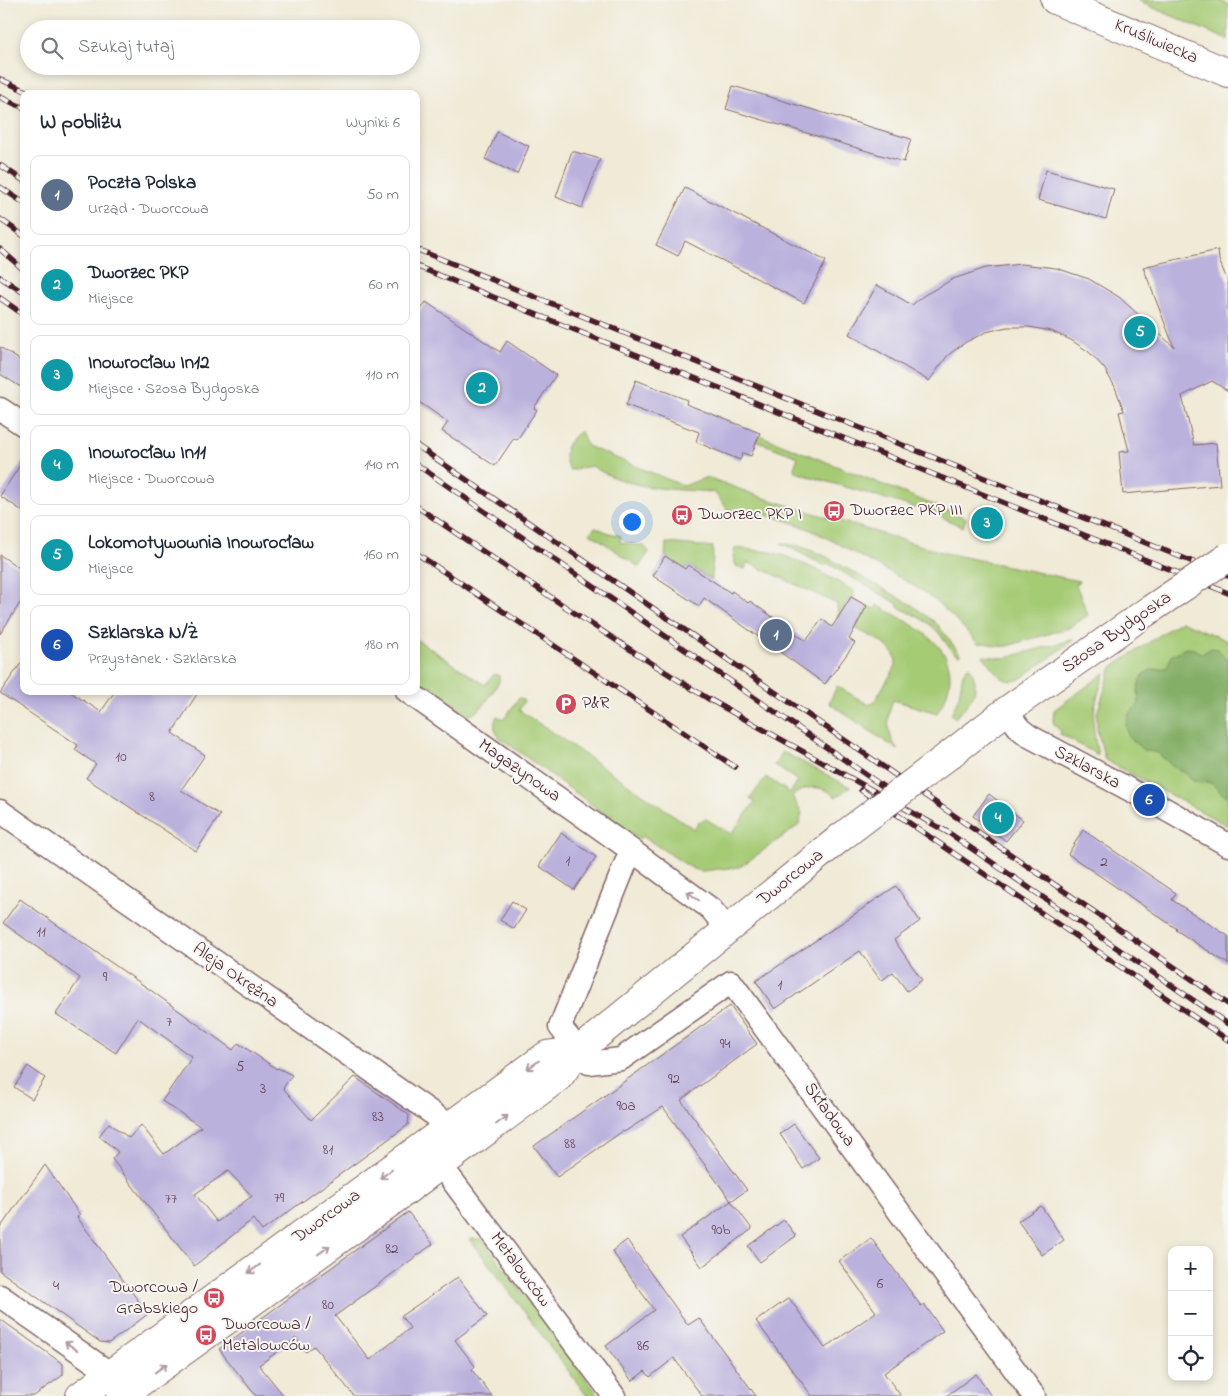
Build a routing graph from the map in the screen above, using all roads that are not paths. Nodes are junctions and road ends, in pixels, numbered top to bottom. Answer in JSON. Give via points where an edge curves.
{"nodes":[{"id":1,"x":1055,"y":0,"type":"edge"},
{"id":2,"x":1228,"y":73,"type":"edge"},
{"id":3,"x":0,"y":409,"type":"edge"},
{"id":4,"x":20,"y":422,"type":"edge"},
{"id":5,"x":1228,"y":557,"type":"edge"},
{"id":6,"x":413,"y":695,"type":"edge"},
{"id":7,"x":1006,"y":711,"type":"junction"},
{"id":8,"x":0,"y":811,"type":"edge"},
{"id":9,"x":1228,"y":845,"type":"edge"},
{"id":10,"x":631,"y":850,"type":"junction"},
{"id":11,"x":728,"y":930,"type":"junction"},
{"id":12,"x":578,"y":1050,"type":"junction"},
{"id":13,"x":455,"y":1139,"type":"junction"},
{"id":14,"x":433,"y":1155,"type":"junction"},
{"id":15,"x":0,"y":1296,"type":"edge"},
{"id":16,"x":119,"y":1388,"type":"edge"},
{"id":17,"x":80,"y":1396,"type":"edge"},
{"id":18,"x":614,"y":1396,"type":"edge"},
{"id":19,"x":1034,"y":1396,"type":"edge"}],
"edges":[{"from":1,"to":2,"type":"main road","name":"Kruśliwiecka"},
{"from":3,"to":4,"type":"street"},
{"from":5,"to":7,"type":"main road","name":"Szosa Bydgoska","bridge":true},
{"from":6,"to":10,"type":"street","name":"Magazynowa"},
{"from":7,"to":9,"type":"street","name":"Szklarska","via":[[1029,736]]},
{"from":7,"to":11,"type":"main road","name":"Dworcowa","bridge":true,"via":[[840,838]]},
{"from":8,"to":13,"type":"street","name":"Aleja Okrężna","via":[[436,1116]]},
{"from":11,"to":10,"type":"street","name":"Magazynowa","one_way":true,"via":[[711,909]]},
{"from":10,"to":12,"type":"street","via":[[560,1028]]},
{"from":11,"to":12,"type":"main road","name":"Dworcowa"},
{"from":12,"to":13,"type":"main road","name":"Dworcowa","via":[[547,1055]]},
{"from":12,"to":19,"type":"street","name":"Składowa","via":[[589,1063],[621,1059],[731,982]]},
{"from":13,"to":14,"type":"main road","name":"Dworcowa"},
{"from":14,"to":16,"type":"main road","name":"Dworcowa"},
{"from":14,"to":18,"type":"street","name":"Metalowców"},
{"from":16,"to":15,"type":"street","one_way":true},
{"from":16,"to":17,"type":"main road","name":"Dworcowa"}]}
